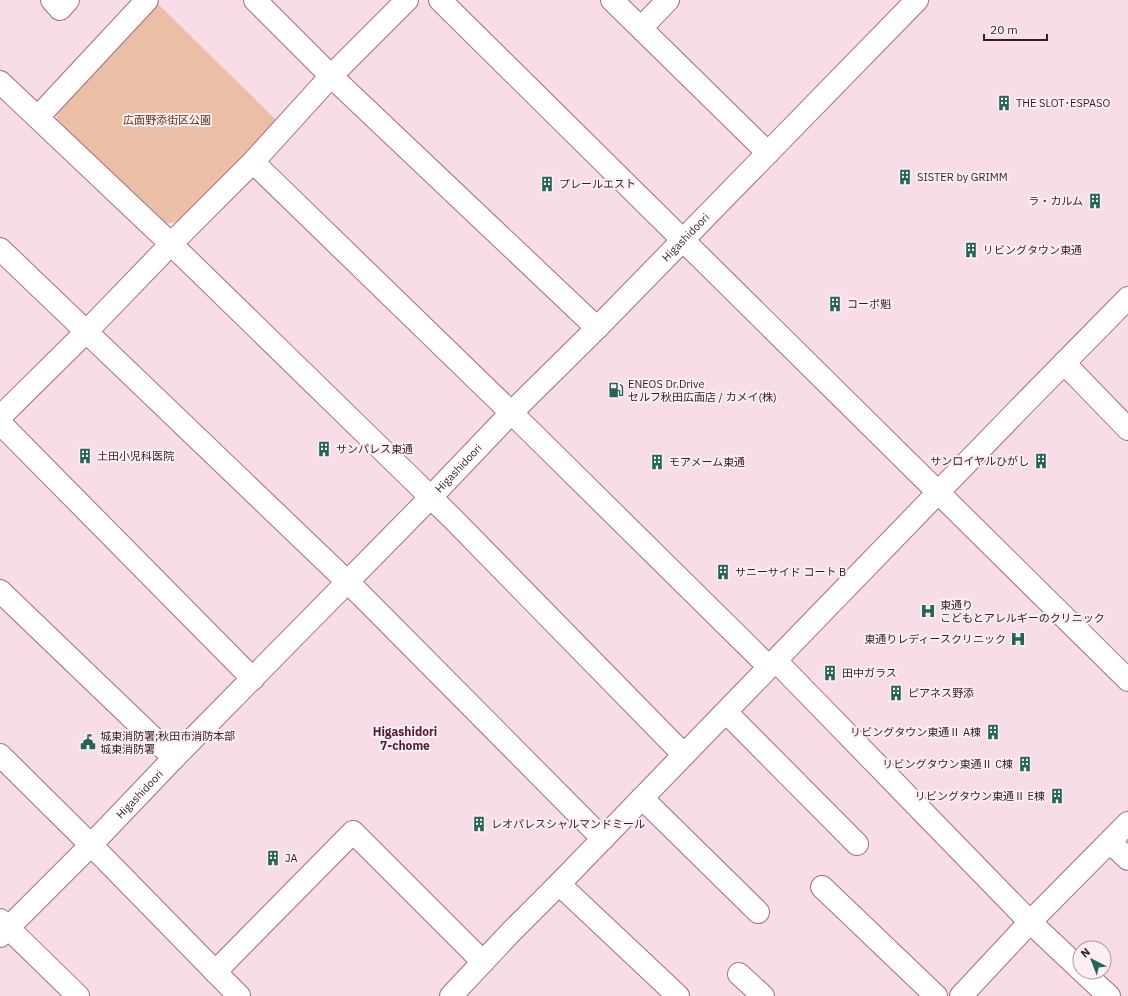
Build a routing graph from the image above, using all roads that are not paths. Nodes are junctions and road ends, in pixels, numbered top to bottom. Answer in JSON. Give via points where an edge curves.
{"nodes":[{"id":1,"x":52,"y":0,"type":"edge"},
{"id":2,"x":68,"y":0,"type":"edge"},
{"id":3,"x":147,"y":0,"type":"edge"},
{"id":4,"x":255,"y":0,"type":"edge"},
{"id":5,"x":407,"y":0,"type":"edge"},
{"id":6,"x":440,"y":0,"type":"edge"},
{"id":7,"x":612,"y":0,"type":"edge"},
{"id":8,"x":668,"y":0,"type":"edge"},
{"id":9,"x":917,"y":0,"type":"edge"},
{"id":10,"x":641,"y":28,"type":"junction"},
{"id":11,"x":331,"y":76,"type":"junction"},
{"id":12,"x":0,"y":82,"type":"edge"},
{"id":13,"x":38,"y":117,"type":"junction"},
{"id":14,"x":768,"y":153,"type":"junction"},
{"id":15,"x":253,"y":162,"type":"junction"},
{"id":16,"x":683,"y":240,"type":"junction"},
{"id":17,"x":171,"y":244,"type":"junction"},
{"id":18,"x":0,"y":249,"type":"edge"},
{"id":19,"x":1128,"y":298,"type":"edge"},
{"id":20,"x":597,"y":328,"type":"junction"},
{"id":21,"x":86,"y":332,"type":"junction"},
{"id":22,"x":1064,"y":363,"type":"junction"},
{"id":23,"x":511,"y":413,"type":"junction"},
{"id":24,"x":0,"y":417,"type":"edge"},
{"id":25,"x":0,"y":423,"type":"edge"},
{"id":26,"x":1128,"y":429,"type":"edge"},
{"id":27,"x":938,"y":493,"type":"junction"},
{"id":28,"x":431,"y":497,"type":"junction"},
{"id":29,"x":348,"y":582,"type":"junction"},
{"id":30,"x":0,"y":591,"type":"edge"},
{"id":31,"x":772,"y":664,"type":"junction"},
{"id":32,"x":253,"y":679,"type":"junction"},
{"id":33,"x":1128,"y":680,"type":"edge"},
{"id":34,"x":726,"y":712,"type":"junction"},
{"id":35,"x":0,"y":755,"type":"edge"},
{"id":36,"x":684,"y":756,"type":"junction"},
{"id":37,"x":174,"y":758,"type":"junction"},
{"id":38,"x":642,"y":798,"type":"junction"},
{"id":39,"x":1128,"y":823,"type":"edge"},
{"id":40,"x":603,"y":839,"type":"junction"},
{"id":41,"x":1110,"y":842,"type":"junction"},
{"id":42,"x":91,"y":844,"type":"junction"},
{"id":43,"x":857,"y":844,"type":"dead end"},
{"id":44,"x":1128,"y":859,"type":"edge"},
{"id":45,"x":559,"y":884,"type":"junction"},
{"id":46,"x":822,"y":887,"type":"dead end"},
{"id":47,"x":758,"y":912,"type":"dead end"},
{"id":48,"x":1030,"y":922,"type":"junction"},
{"id":49,"x":3,"y":928,"type":"edge"},
{"id":50,"x":1072,"y":961,"type":"edge"},
{"id":51,"x":484,"y":962,"type":"junction"},
{"id":52,"x":215,"y":972,"type":"junction"},
{"id":53,"x":739,"y":974,"type":"dead end"},
{"id":54,"x":1092,"y":980,"type":"edge"},
{"id":55,"x":78,"y":996,"type":"edge"},
{"id":56,"x":239,"y":996,"type":"edge"},
{"id":57,"x":451,"y":996,"type":"edge"},
{"id":58,"x":678,"y":996,"type":"edge"},
{"id":59,"x":762,"y":996,"type":"edge"},
{"id":60,"x":936,"y":996,"type":"edge"},
{"id":61,"x":961,"y":996,"type":"edge"},
{"id":62,"x":1109,"y":996,"type":"edge"}],
"edges":[{"from":1,"to":2,"type":"street","via":[[60,9]]},
{"from":3,"to":13,"type":"street"},
{"from":4,"to":11,"type":"street"},
{"from":5,"to":11,"type":"street"},
{"from":6,"to":16,"type":"street"},
{"from":7,"to":10,"type":"street"},
{"from":8,"to":10,"type":"street"},
{"from":9,"to":14,"type":"street","name":"Higashidoori"},
{"from":10,"to":14,"type":"street"},
{"from":11,"to":15,"type":"street"},
{"from":11,"to":20,"type":"street"},
{"from":12,"to":13,"type":"street"},
{"from":13,"to":17,"type":"street"},
{"from":14,"to":16,"type":"street","name":"Higashidoori"},
{"from":15,"to":17,"type":"street"},
{"from":15,"to":23,"type":"street"},
{"from":16,"to":20,"type":"street","name":"Higashidoori"},
{"from":16,"to":27,"type":"street"},
{"from":17,"to":21,"type":"street"},
{"from":17,"to":28,"type":"street"},
{"from":18,"to":21,"type":"street"},
{"from":19,"to":22,"type":"street"},
{"from":20,"to":23,"type":"street","name":"Higashidoori"},
{"from":21,"to":24,"type":"street"},
{"from":21,"to":29,"type":"street"},
{"from":22,"to":26,"type":"street"},
{"from":22,"to":27,"type":"street"},
{"from":23,"to":28,"type":"street","name":"Higashidoori"},
{"from":23,"to":31,"type":"street"},
{"from":25,"to":32,"type":"street"},
{"from":27,"to":31,"type":"street"},
{"from":27,"to":33,"type":"street"},
{"from":28,"to":29,"type":"street","name":"Higashidoori"},
{"from":28,"to":36,"type":"street"},
{"from":29,"to":32,"type":"street","name":"Higashidoori"},
{"from":29,"to":40,"type":"street"},
{"from":30,"to":37,"type":"street"},
{"from":31,"to":34,"type":"street"},
{"from":31,"to":48,"type":"street"},
{"from":32,"to":37,"type":"street","name":"Higashidoori"},
{"from":34,"to":36,"type":"street"},
{"from":34,"to":43,"type":"street"},
{"from":35,"to":42,"type":"street"},
{"from":36,"to":38,"type":"street"},
{"from":37,"to":42,"type":"street","name":"Higashidoori"},
{"from":38,"to":40,"type":"street"},
{"from":38,"to":47,"type":"street"},
{"from":39,"to":41,"type":"street"},
{"from":40,"to":45,"type":"street"},
{"from":41,"to":44,"type":"street"},
{"from":41,"to":48,"type":"street"},
{"from":42,"to":49,"type":"street","name":"Higashidoori"},
{"from":42,"to":52,"type":"street"},
{"from":45,"to":51,"type":"street"},
{"from":45,"to":58,"type":"street"},
{"from":46,"to":60,"type":"street"},
{"from":48,"to":50,"type":"street"},
{"from":48,"to":61,"type":"street"},
{"from":49,"to":55,"type":"street"},
{"from":51,"to":52,"type":"street","via":[[353,832]]},
{"from":51,"to":57,"type":"street"},
{"from":52,"to":56,"type":"street"},
{"from":53,"to":59,"type":"street"},
{"from":54,"to":62,"type":"street"}]}
